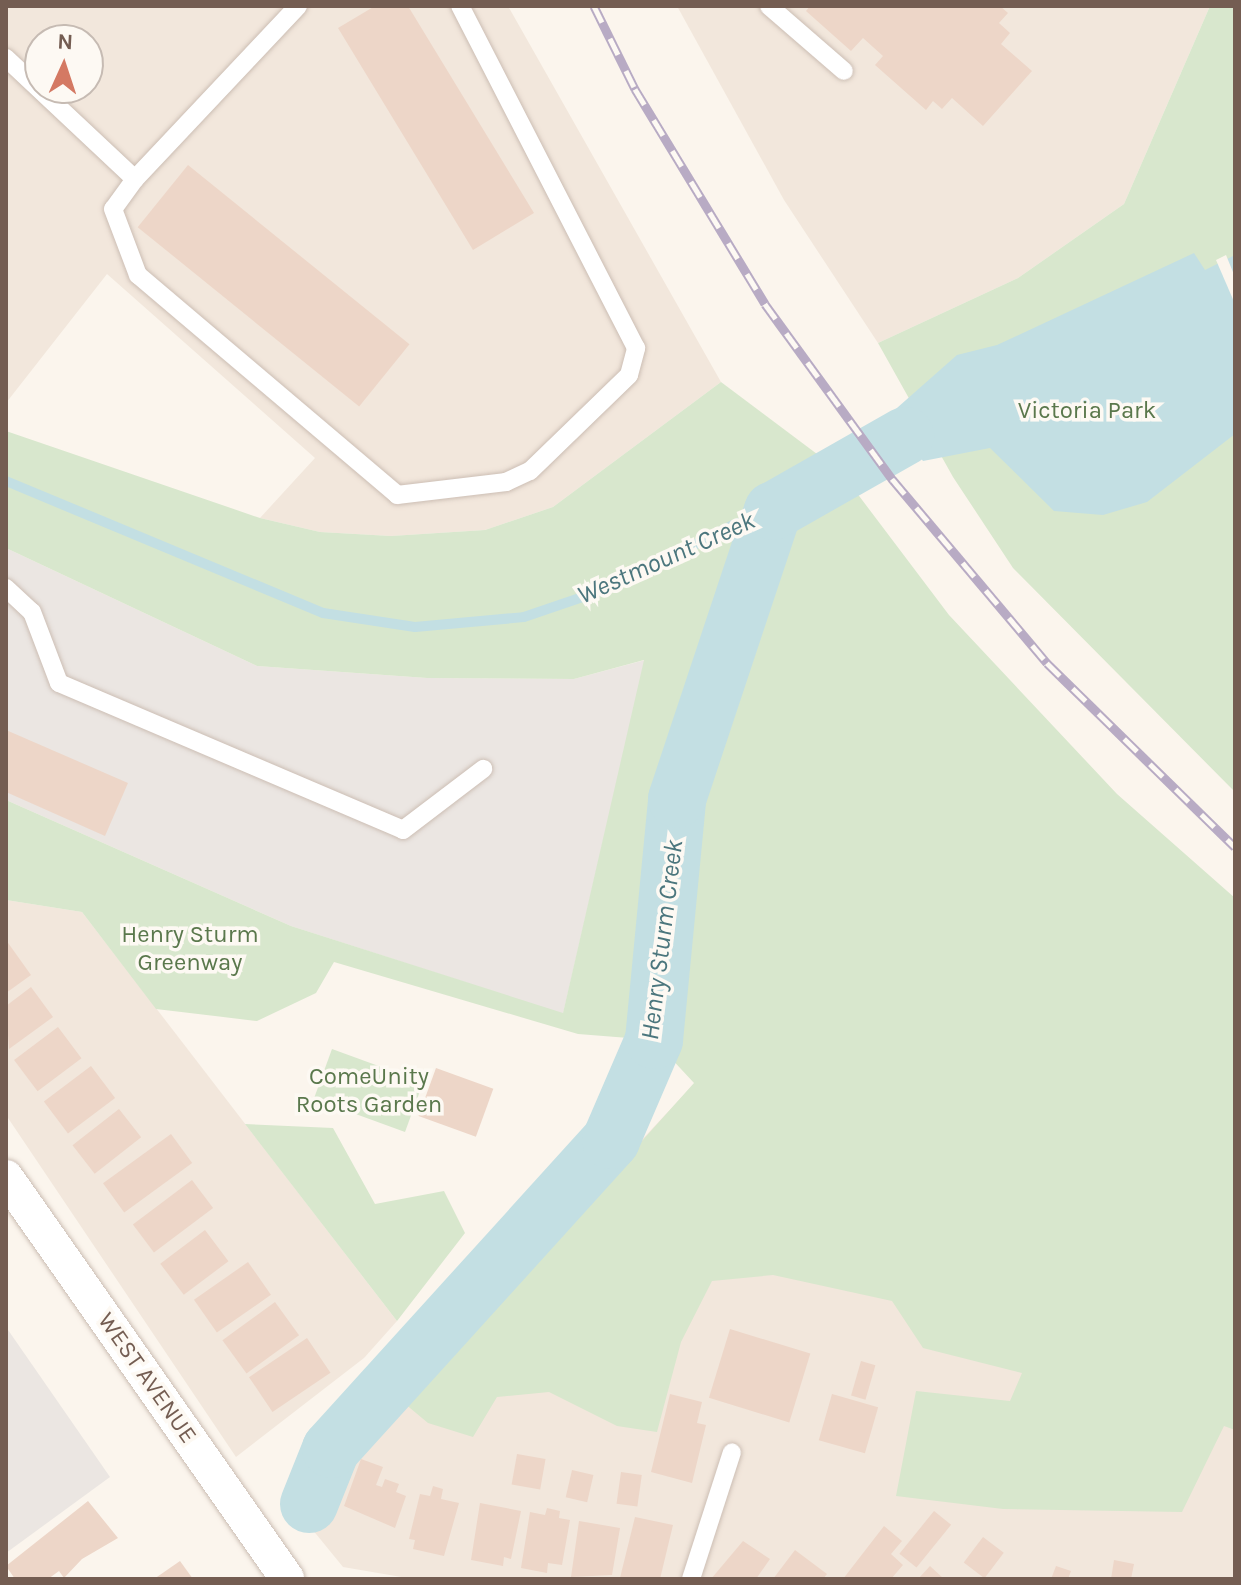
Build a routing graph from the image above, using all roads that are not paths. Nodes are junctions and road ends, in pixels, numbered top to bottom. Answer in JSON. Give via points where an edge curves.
{"nodes":[{"id":1,"x":298,"y":6,"type":"edge"},
{"id":2,"x":460,"y":6,"type":"edge"},
{"id":3,"x":769,"y":6,"type":"edge"},
{"id":4,"x":6,"y":58,"type":"edge"},
{"id":5,"x":844,"y":71,"type":"dead end"},
{"id":6,"x":135,"y":179,"type":"junction"},
{"id":7,"x":6,"y":588,"type":"edge"},
{"id":8,"x":483,"y":769,"type":"dead end"},
{"id":9,"x":6,"y":1177,"type":"edge"},
{"id":10,"x":732,"y":1452,"type":"dead end"},
{"id":11,"x":287,"y":1579,"type":"edge"},
{"id":12,"x":691,"y":1579,"type":"edge"}],
"edges":[{"from":1,"to":6,"type":"lane"},
{"from":2,"to":6,"type":"lane","via":[[636,348],[629,375],[530,471],[506,482],[397,495],[138,275],[113,209]]},
{"from":3,"to":5,"type":"lane"},
{"from":4,"to":6,"type":"lane"},
{"from":7,"to":8,"type":"lane","via":[[32,612],[59,683],[403,830]]},
{"from":9,"to":11,"type":"street","name":"WEST AVENUE"},
{"from":10,"to":12,"type":"lane"}]}
